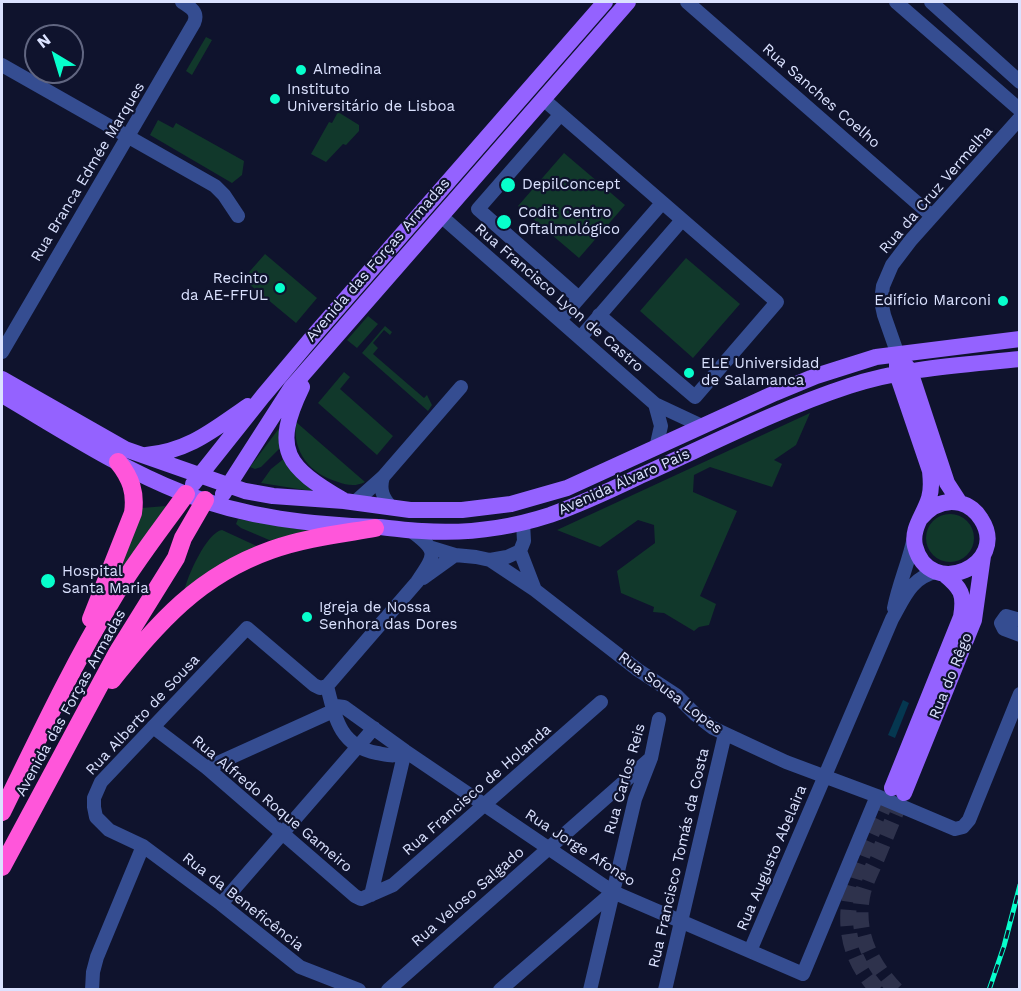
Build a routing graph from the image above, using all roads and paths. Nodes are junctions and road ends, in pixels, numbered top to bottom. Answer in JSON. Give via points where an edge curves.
{"nodes":[{"id":1,"x":605,"y":2,"type":"edge"},
{"id":2,"x":628,"y":2,"type":"edge"},
{"id":3,"x":687,"y":2,"type":"edge"},
{"id":4,"x":896,"y":2,"type":"edge"},
{"id":5,"x":931,"y":2,"type":"edge"},
{"id":6,"x":191,"y":4,"type":"edge"},
{"id":7,"x":2,"y":65,"type":"edge"},
{"id":8,"x":1020,"y":82,"type":"edge"},
{"id":9,"x":543,"y":99,"type":"junction"},
{"id":10,"x":1020,"y":110,"type":"edge"},
{"id":11,"x":560,"y":115,"type":"junction"},
{"id":12,"x":1020,"y":118,"type":"edge"},
{"id":13,"x":126,"y":137,"type":"junction"},
{"id":14,"x":662,"y":203,"type":"junction"},
{"id":15,"x":238,"y":216,"type":"dead end"},
{"id":16,"x":441,"y":216,"type":"junction"},
{"id":17,"x":932,"y":216,"type":"junction"},
{"id":18,"x":682,"y":220,"type":"junction"},
{"id":19,"x":579,"y":298,"type":"junction"},
{"id":20,"x":599,"y":315,"type":"junction"},
{"id":21,"x":560,"y":320,"type":"junction"},
{"id":22,"x":580,"y":338,"type":"junction"},
{"id":23,"x":1020,"y":339,"type":"edge"},
{"id":24,"x":2,"y":352,"type":"edge"},
{"id":25,"x":898,"y":355,"type":"junction"},
{"id":26,"x":315,"y":359,"type":"junction"},
{"id":27,"x":1020,"y":359,"type":"edge"},
{"id":28,"x":903,"y":373,"type":"junction"},
{"id":29,"x":2,"y":379,"type":"edge"},
{"id":30,"x":461,"y":387,"type":"dead end"},
{"id":31,"x":2,"y":395,"type":"edge"},
{"id":32,"x":262,"y":396,"type":"junction"},
{"id":33,"x":655,"y":404,"type":"junction"},
{"id":34,"x":702,"y":426,"type":"junction"},
{"id":35,"x":656,"y":448,"type":"junction"},
{"id":36,"x":142,"y":456,"type":"junction"},
{"id":37,"x":118,"y":462,"type":"junction"},
{"id":38,"x":199,"y":476,"type":"junction"},
{"id":39,"x":383,"y":477,"type":"junction"},
{"id":40,"x":228,"y":486,"type":"junction"},
{"id":41,"x":186,"y":494,"type":"junction"},
{"id":42,"x":211,"y":502,"type":"junction"},
{"id":43,"x":349,"y":502,"type":"junction"},
{"id":44,"x":960,"y":503,"type":"junction"},
{"id":45,"x":511,"y":504,"type":"junction"},
{"id":46,"x":392,"y":508,"type":"junction"},
{"id":47,"x":523,"y":523,"type":"junction"},
{"id":48,"x":917,"y":526,"type":"junction"},
{"id":49,"x":375,"y":528,"type":"junction"},
{"id":50,"x":410,"y":530,"type":"junction"},
{"id":51,"x":432,"y":548,"type":"junction"},
{"id":52,"x":520,"y":551,"type":"junction"},
{"id":53,"x":455,"y":555,"type":"junction"},
{"id":54,"x":983,"y":556,"type":"junction"},
{"id":55,"x":490,"y":560,"type":"junction"},
{"id":56,"x":941,"y":573,"type":"junction"},
{"id":57,"x":417,"y":582,"type":"junction"},
{"id":58,"x":535,"y":590,"type":"junction"},
{"id":59,"x":892,"y":619,"type":"junction"},
{"id":60,"x":1020,"y":620,"type":"edge"},
{"id":61,"x":1020,"y":635,"type":"edge"},
{"id":62,"x":70,"y":676,"type":"junction"},
{"id":63,"x":327,"y":686,"type":"junction"},
{"id":64,"x":1020,"y":694,"type":"edge"},
{"id":65,"x":601,"y":702,"type":"dead end"},
{"id":66,"x":333,"y":711,"type":"junction"},
{"id":67,"x":82,"y":716,"type":"junction"},
{"id":68,"x":659,"y":719,"type":"dead end"},
{"id":69,"x":153,"y":727,"type":"junction"},
{"id":70,"x":374,"y":728,"type":"junction"},
{"id":71,"x":724,"y":734,"type":"junction"},
{"id":72,"x":358,"y":746,"type":"junction"},
{"id":73,"x":405,"y":751,"type":"junction"},
{"id":74,"x":651,"y":758,"type":"junction"},
{"id":75,"x":207,"y":768,"type":"junction"},
{"id":76,"x":824,"y":777,"type":"junction"},
{"id":77,"x":877,"y":796,"type":"junction"},
{"id":78,"x":485,"y":805,"type":"junction"},
{"id":79,"x":2,"y":812,"type":"edge"},
{"id":80,"x":282,"y":833,"type":"junction"},
{"id":81,"x":143,"y":846,"type":"junction"},
{"id":82,"x":549,"y":848,"type":"junction"},
{"id":83,"x":2,"y":867,"type":"edge"},
{"id":84,"x":613,"y":892,"type":"junction"},
{"id":85,"x":371,"y":895,"type":"junction"},
{"id":86,"x":221,"y":904,"type":"junction"},
{"id":87,"x":681,"y":922,"type":"junction"},
{"id":88,"x":750,"y":951,"type":"junction"},
{"id":89,"x":92,"y":990,"type":"edge"},
{"id":90,"x":359,"y":990,"type":"edge"},
{"id":91,"x":388,"y":990,"type":"edge"},
{"id":92,"x":500,"y":990,"type":"edge"},
{"id":93,"x":590,"y":990,"type":"edge"},
{"id":94,"x":665,"y":990,"type":"edge"}],
"edges":[{"from":1,"to":32,"type":"main road","name":"Avenida das Forças Armadas"},
{"from":2,"to":9,"type":"main road","name":"Avenida das Forças Armadas"},
{"from":3,"to":17,"type":"street","name":"Rua Sanches Coelho"},
{"from":4,"to":10,"type":"street"},
{"from":5,"to":8,"type":"street"},
{"from":6,"to":13,"type":"street","name":"Rua Branca Edmée Marques","via":[[195,22]]},
{"from":7,"to":13,"type":"street"},
{"from":9,"to":11,"type":"street"},
{"from":9,"to":16,"type":"main road","name":"Avenida das Forças Armadas"},
{"from":11,"to":14,"type":"street"},
{"from":11,"to":19,"type":"street","via":[[478,209]]},
{"from":12,"to":17,"type":"street","name":"Rua da Cruz Vermelha"},
{"from":13,"to":15,"type":"street","via":[[217,188]]},
{"from":13,"to":24,"type":"street","name":"Rua Branca Edmée Marques"},
{"from":14,"to":18,"type":"street"},
{"from":14,"to":19,"type":"street"},
{"from":16,"to":21,"type":"street","name":"Rua Francisco Lyon de Castro"},
{"from":16,"to":26,"type":"main road","name":"Avenida das Forças Armadas"},
{"from":17,"to":25,"type":"street","name":"Rua da Cruz Vermelha","via":[[892,265],[883,286],[884,315]]},
{"from":18,"to":20,"type":"street"},
{"from":18,"to":20,"type":"street","via":[[777,302],[694,397]]},
{"from":19,"to":21,"type":"street"},
{"from":20,"to":22,"type":"street"},
{"from":21,"to":22,"type":"street","name":"Rua Francisco Lyon de Castro"},
{"from":22,"to":33,"type":"street","name":"Rua Francisco Lyon de Castro"},
{"from":23,"to":25,"type":"main road","name":"Avenida Álvaro Pais"},
{"from":25,"to":28,"type":"main road"},
{"from":25,"to":34,"type":"main road","name":"Avenida Álvaro Pais","via":[[876,357],[816,376]]},
{"from":26,"to":40,"type":"main road","name":"Avenida das Forças Armadas","via":[[275,411]]},
{"from":26,"to":43,"type":"main road","via":[[289,416],[288,448],[306,477]]},
{"from":27,"to":28,"type":"main road","name":"Avenida Álvaro Pais"},
{"from":28,"to":44,"type":"main road","via":[[947,483]]},
{"from":28,"to":47,"type":"main road","name":"Avenida Álvaro Pais","via":[[849,386],[769,416],[605,493]]},
{"from":28,"to":48,"type":"main road","via":[[932,484]]},
{"from":29,"to":36,"type":"main road","name":"Avenida Álvaro Pais"},
{"from":30,"to":39,"type":"street"},
{"from":31,"to":37,"type":"main road","name":"Avenida Álvaro Pais"},
{"from":32,"to":36,"type":"main road","via":[[187,446]]},
{"from":32,"to":38,"type":"main road","name":"Avenida das Forças Armadas"},
{"from":33,"to":34,"type":"street","name":"Rua Francisco Lyon de Castro"},
{"from":33,"to":35,"type":"street","via":[[661,426]]},
{"from":34,"to":35,"type":"main road","name":"Avenida Álvaro Pais"},
{"from":35,"to":45,"type":"main road","name":"Avenida Álvaro Pais","via":[[567,488]]},
{"from":36,"to":38,"type":"main road","name":"Avenida Álvaro Pais"},
{"from":37,"to":41,"type":"main road","name":"Avenida Álvaro Pais"},
{"from":37,"to":62,"type":"highway","via":[[132,486],[133,513]]},
{"from":38,"to":40,"type":"main road","name":"Avenida Álvaro Pais"},
{"from":38,"to":41,"type":"main road","name":"Avenida das Forças Armadas"},
{"from":38,"to":42,"type":"main road","via":[[206,483]]},
{"from":39,"to":43,"type":"street"},
{"from":39,"to":46,"type":"street","via":[[381,491]]},
{"from":40,"to":42,"type":"main road","name":"Avenida das Forças Armadas"},
{"from":40,"to":43,"type":"main road","name":"Avenida Álvaro Pais","via":[[273,496]]},
{"from":41,"to":42,"type":"main road","name":"Avenida Álvaro Pais"},
{"from":41,"to":62,"type":"highway","name":"Avenida das Forças Armadas","via":[[123,582]]},
{"from":42,"to":49,"type":"main road","name":"Avenida Álvaro Pais","via":[[280,519]]},
{"from":42,"to":67,"type":"highway","name":"Avenida das Forças Armadas","via":[[193,543],[176,558]]},
{"from":43,"to":46,"type":"main road","name":"Avenida Álvaro Pais"},
{"from":44,"to":48,"type":"main road","via":[[937,504],[927,510]]},
{"from":44,"to":54,"type":"main road","via":[[978,514],[984,524],[987,534]]},
{"from":45,"to":46,"type":"main road","name":"Avenida Álvaro Pais","via":[[462,510]]},
{"from":45,"to":47,"type":"main road"},
{"from":47,"to":50,"type":"main road","name":"Avenida Álvaro Pais","via":[[452,532]]},
{"from":47,"to":52,"type":"street","via":[[525,541]]},
{"from":48,"to":56,"type":"main road","via":[[915,545],[919,556],[927,566]]},
{"from":48,"to":59,"type":"street"},
{"from":49,"to":50,"type":"main road","name":"Avenida Álvaro Pais"},
{"from":49,"to":67,"type":"highway","via":[[273,549],[210,580],[168,614]]},
{"from":50,"to":51,"type":"street"},
{"from":51,"to":53,"type":"street","name":"Rua Sousa Lopes"},
{"from":51,"to":57,"type":"street","via":[[432,558]]},
{"from":52,"to":55,"type":"street"},
{"from":52,"to":58,"type":"street"},
{"from":53,"to":55,"type":"street","name":"Rua Sousa Lopes"},
{"from":53,"to":57,"type":"street"},
{"from":54,"to":56,"type":"main road","via":[[966,571]]},
{"from":54,"to":56,"type":"main road","name":"Rua do Rêgo","via":[[974,620],[898,790],[961,617],[962,592]]},
{"from":55,"to":58,"type":"street","name":"Rua Sousa Lopes"},
{"from":56,"to":59,"type":"street","via":[[925,574],[915,582]]},
{"from":57,"to":63,"type":"street"},
{"from":58,"to":71,"type":"street","name":"Rua Sousa Lopes"},
{"from":59,"to":76,"type":"street"},
{"from":60,"to":61,"type":"street","via":[[1006,616],[1001,623]]},
{"from":62,"to":79,"type":"highway","name":"Avenida das Forças Armadas"},
{"from":63,"to":66,"type":"street"},
{"from":63,"to":69,"type":"street","name":"Rua Alberto de Sousa","via":[[314,685],[247,628]]},
{"from":64,"to":77,"type":"street","name":"Rua Sousa Lopes","via":[[963,827],[952,828]]},
{"from":65,"to":78,"type":"street","name":"Rua Francisco de Holanda"},
{"from":66,"to":70,"type":"street","name":"Rua Jorge Afonso","via":[[336,706],[344,706]]},
{"from":66,"to":72,"type":"street","via":[[343,733]]},
{"from":66,"to":75,"type":"street"},
{"from":67,"to":83,"type":"highway","name":"Avenida das Forças Armadas"},
{"from":68,"to":74,"type":"street","name":"Rua Carlos Reis"},
{"from":69,"to":75,"type":"street","name":"Rua Alfredo Roque Gameiro"},
{"from":69,"to":81,"type":"street","name":"Rua Alberto de Sousa","via":[[101,782],[94,798],[96,817],[102,824]]},
{"from":70,"to":72,"type":"street"},
{"from":70,"to":73,"type":"street","name":"Rua Jorge Afonso"},
{"from":71,"to":76,"type":"street","name":"Rua Sousa Lopes"},
{"from":71,"to":87,"type":"street","name":"Rua Francisco Tomás da Costa"},
{"from":72,"to":73,"type":"street","via":[[390,756]]},
{"from":72,"to":80,"type":"street"},
{"from":73,"to":78,"type":"street","name":"Rua Jorge Afonso"},
{"from":73,"to":85,"type":"street"},
{"from":74,"to":82,"type":"street","name":"Rua Veloso Salgado"},
{"from":74,"to":84,"type":"street","name":"Rua Carlos Reis","via":[[635,799]]},
{"from":75,"to":80,"type":"street","name":"Rua Alfredo Roque Gameiro"},
{"from":76,"to":77,"type":"street","name":"Rua Sousa Lopes"},
{"from":76,"to":88,"type":"street","name":"Rua Augusto Abelaira"},
{"from":77,"to":88,"type":"street","name":"Rua Jorge Afonso","via":[[803,974]]},
{"from":78,"to":82,"type":"street","name":"Rua Jorge Afonso"},
{"from":78,"to":85,"type":"street","name":"Rua Francisco de Holanda","via":[[393,885]]},
{"from":80,"to":85,"type":"street","name":"Rua Alfredo Roque Gameiro","via":[[357,898]]},
{"from":80,"to":86,"type":"street"},
{"from":81,"to":86,"type":"street","name":"Rua da Beneficência"},
{"from":81,"to":89,"type":"street","via":[[97,957]]},
{"from":82,"to":84,"type":"street","name":"Rua Jorge Afonso"},
{"from":82,"to":91,"type":"street","name":"Rua Veloso Salgado"},
{"from":84,"to":87,"type":"street","name":"Rua Jorge Afonso"},
{"from":84,"to":92,"type":"street"},
{"from":84,"to":93,"type":"street","name":"Rua Carlos Reis"},
{"from":86,"to":90,"type":"street","name":"Rua da Beneficência","via":[[300,967]]},
{"from":87,"to":88,"type":"street","name":"Rua Jorge Afonso"},
{"from":87,"to":94,"type":"street","name":"Rua Francisco Tomás da Costa"}]}
